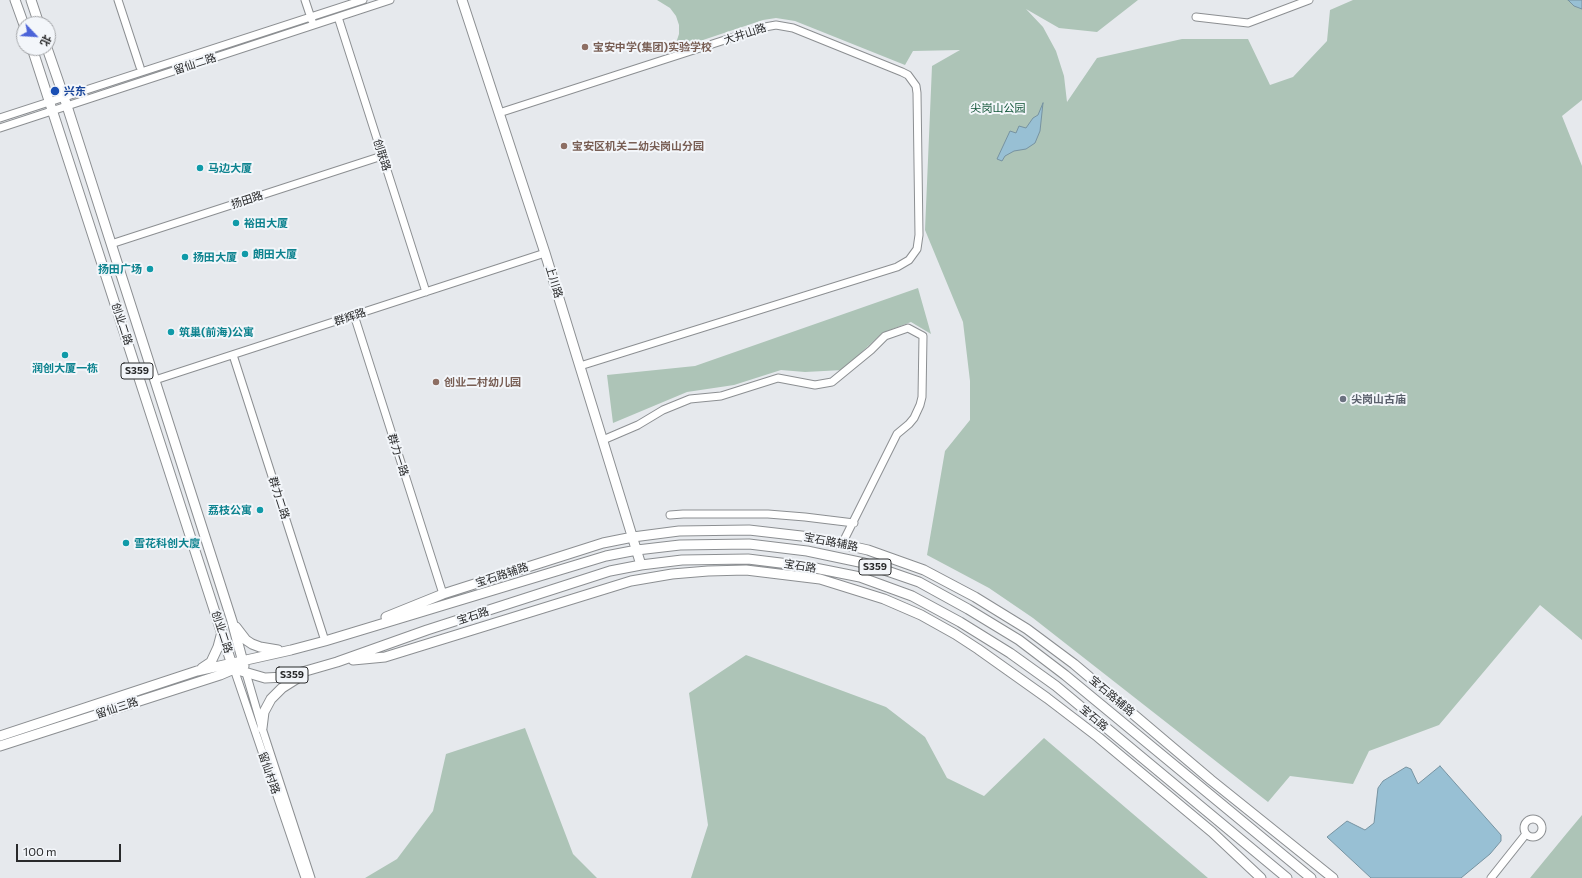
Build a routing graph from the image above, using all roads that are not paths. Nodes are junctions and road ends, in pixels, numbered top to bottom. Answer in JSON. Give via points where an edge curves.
{"nodes":[{"id":1,"x":16,"y":0,"type":"edge"},
{"id":2,"x":31,"y":0,"type":"edge"},
{"id":3,"x":118,"y":0,"type":"edge"},
{"id":4,"x":305,"y":0,"type":"edge"},
{"id":5,"x":363,"y":0,"type":"edge"},
{"id":6,"x":390,"y":0,"type":"edge"},
{"id":7,"x":462,"y":0,"type":"edge"},
{"id":8,"x":1309,"y":0,"type":"edge"},
{"id":9,"x":21,"y":16,"type":"edge"},
{"id":10,"x":36,"y":16,"type":"edge"},
{"id":11,"x":311,"y":17,"type":"junction"},
{"id":12,"x":338,"y":17,"type":"junction"},
{"id":13,"x":1196,"y":17,"type":"dead end"},
{"id":14,"x":314,"y":25,"type":"junction"},
{"id":15,"x":35,"y":56,"type":"edge"},
{"id":16,"x":50,"y":56,"type":"edge"},
{"id":17,"x":140,"y":67,"type":"dead end"},
{"id":18,"x":65,"y":101,"type":"junction"},
{"id":19,"x":50,"y":102,"type":"junction"},
{"id":20,"x":52,"y":111,"type":"junction"},
{"id":21,"x":499,"y":113,"type":"junction"},
{"id":22,"x":0,"y":118,"type":"edge"},
{"id":23,"x":0,"y":128,"type":"edge"},
{"id":24,"x":382,"y":156,"type":"junction"},
{"id":25,"x":111,"y":244,"type":"junction"},
{"id":26,"x":545,"y":253,"type":"junction"},
{"id":27,"x":426,"y":292,"type":"junction"},
{"id":28,"x":354,"y":315,"type":"junction"},
{"id":29,"x":233,"y":355,"type":"junction"},
{"id":30,"x":580,"y":366,"type":"junction"},
{"id":31,"x":155,"y":380,"type":"junction"},
{"id":32,"x":603,"y":440,"type":"junction"},
{"id":33,"x":670,"y":516,"type":"dead end"},
{"id":34,"x":854,"y":523,"type":"junction"},
{"id":35,"x":633,"y":537,"type":"junction"},
{"id":36,"x":842,"y":544,"type":"junction"},
{"id":37,"x":637,"y":550,"type":"junction"},
{"id":38,"x":641,"y":565,"type":"junction"},
{"id":39,"x":443,"y":594,"type":"junction"},
{"id":40,"x":232,"y":621,"type":"junction"},
{"id":41,"x":222,"y":632,"type":"junction"},
{"id":42,"x":335,"y":638,"type":"junction"},
{"id":43,"x":325,"y":641,"type":"junction"},
{"id":44,"x":292,"y":650,"type":"junction"},
{"id":45,"x":242,"y":660,"type":"junction"},
{"id":46,"x":337,"y":662,"type":"junction"},
{"id":47,"x":233,"y":666,"type":"junction"},
{"id":48,"x":313,"y":670,"type":"junction"},
{"id":49,"x":197,"y":671,"type":"junction"},
{"id":50,"x":246,"y":673,"type":"junction"},
{"id":51,"x":262,"y":728,"type":"junction"},
{"id":52,"x":0,"y":736,"type":"edge"},
{"id":53,"x":0,"y":746,"type":"edge"},
{"id":54,"x":1526,"y":834,"type":"dead end"},
{"id":55,"x":305,"y":878,"type":"edge"},
{"id":56,"x":312,"y":878,"type":"edge"},
{"id":57,"x":1261,"y":878,"type":"edge"},
{"id":58,"x":1287,"y":878,"type":"edge"},
{"id":59,"x":1311,"y":878,"type":"edge"},
{"id":60,"x":1333,"y":878,"type":"edge"},
{"id":61,"x":1490,"y":878,"type":"edge"}],
"edges":[{"from":1,"to":9,"type":"main road"},
{"from":2,"to":10,"type":"main road"},
{"from":3,"to":17,"type":"street"},
{"from":4,"to":11,"type":"street"},
{"from":5,"to":11,"type":"street","name":"留仙二路"},
{"from":6,"to":12,"type":"street","name":"留仙二路"},
{"from":7,"to":21,"type":"main road","name":"上川路"},
{"from":8,"to":13,"type":"street","via":[[1248,23]]},
{"from":11,"to":14,"type":"street"},
{"from":11,"to":18,"type":"street","name":"留仙二路"},
{"from":12,"to":14,"type":"street","name":"留仙二路"},
{"from":12,"to":24,"type":"street","name":"创联路"},
{"from":14,"to":18,"type":"street","name":"留仙二路"},
{"from":15,"to":19,"type":"main road","name":"创业二路","number":"S359"},
{"from":16,"to":18,"type":"main road","name":"创业二路","number":"S359"},
{"from":18,"to":19,"type":"street","name":"留仙二路"},
{"from":18,"to":20,"type":"street","name":"留仙二路"},
{"from":18,"to":25,"type":"main road","name":"创业二路","number":"S359"},
{"from":19,"to":20,"type":"main road","name":"创业二路","number":"S359"},
{"from":19,"to":22,"type":"street","name":"留仙二路"},
{"from":20,"to":23,"type":"street","name":"留仙二路"},
{"from":20,"to":41,"type":"main road","name":"创业二路","number":"S359"},
{"from":21,"to":26,"type":"main road","name":"上川路"},
{"from":21,"to":30,"type":"street","name":"大井山路","via":[[765,27],[782,25],[908,75],[913,80],[917,93],[919,242],[914,255],[903,264]]},
{"from":24,"to":25,"type":"street","name":"扬田路"},
{"from":24,"to":27,"type":"street","name":"创联路"},
{"from":25,"to":31,"type":"main road","name":"创业二路","number":"S359"},
{"from":26,"to":27,"type":"street","name":"群辉路"},
{"from":26,"to":30,"type":"main road","name":"上川路"},
{"from":27,"to":28,"type":"street","name":"群辉路"},
{"from":28,"to":29,"type":"street","name":"群辉路"},
{"from":28,"to":39,"type":"street","name":"群力一路"},
{"from":29,"to":31,"type":"street","name":"群辉路"},
{"from":29,"to":43,"type":"street","name":"群力二路"},
{"from":30,"to":32,"type":"main road","name":"上川路"},
{"from":31,"to":40,"type":"main road","name":"创业二路","number":"S359"},
{"from":32,"to":34,"type":"street","via":[[690,399],[721,396],[778,378],[815,385],[832,382],[885,336],[908,328],[923,336],[920,405],[914,418],[897,434]]},
{"from":32,"to":35,"type":"main road","name":"上川路"},
{"from":33,"to":34,"type":"street","via":[[768,514]]},
{"from":34,"to":36,"type":"street"},
{"from":35,"to":36,"type":"main road","name":"宝石路辅路","via":[[679,531],[749,530],[810,537]]},
{"from":35,"to":37,"type":"main road","name":"上川路"},
{"from":35,"to":39,"type":"main road","name":"宝石路辅路","via":[[603,543]]},
{"from":36,"to":60,"type":"main road","name":"宝石路辅路","via":[[868,550],[924,570],[1027,629],[1074,664],[1211,780]]},
{"from":37,"to":38,"type":"main road","name":"上川路"},
{"from":37,"to":42,"type":"main road","name":"宝石路","number":"S359","via":[[606,556]]},
{"from":37,"to":59,"type":"main road","name":"宝石路","number":"S359","via":[[680,545],[748,544],[807,551],[864,563],[919,582],[1018,640],[1065,675]]},
{"from":38,"to":46,"type":"main road","name":"宝石路","number":"S359","via":[[610,571]]},
{"from":38,"to":58,"type":"main road","name":"宝石路","number":"S359","via":[[682,560],[748,559],[805,566],[860,577],[912,596],[960,622],[1056,686]]},
{"from":39,"to":42,"type":"main road","name":"宝石路辅路"},
{"from":40,"to":44,"type":"main road","name":"创业二路","number":"S359","via":[[252,644],[270,649]]},
{"from":40,"to":45,"type":"main road","name":"创业二路","number":"S359"},
{"from":41,"to":47,"type":"main road","name":"创业二路","number":"S359"},
{"from":41,"to":49,"type":"main road","via":[[211,662]]},
{"from":42,"to":43,"type":"main road","name":"宝石路","number":"S359"},
{"from":43,"to":44,"type":"main road","name":"宝石路","number":"S359"},
{"from":44,"to":45,"type":"main road"},
{"from":45,"to":47,"type":"main road"},
{"from":45,"to":50,"type":"main road","name":"创业二路","number":"S359"},
{"from":46,"to":48,"type":"main road","name":"宝石路","number":"S359"},
{"from":46,"to":57,"type":"main road","via":[[385,657],[631,581],[701,571],[746,570],[820,579],[892,602],[928,619],[978,649],[1098,736],[1212,832]]},
{"from":47,"to":49,"type":"main road","name":"留仙三路"},
{"from":47,"to":50,"type":"main road","name":"宝石路","number":"S359"},
{"from":47,"to":53,"type":"main road","name":"留仙三路","via":[[220,675]]},
{"from":47,"to":55,"type":"street","name":"留仙村路"},
{"from":48,"to":50,"type":"main road","name":"宝石路","number":"S359","via":[[272,678]]},
{"from":48,"to":51,"type":"main road","via":[[275,694],[264,712]]},
{"from":49,"to":52,"type":"main road","name":"留仙三路"},
{"from":50,"to":51,"type":"street","name":"留仙村路"},
{"from":51,"to":56,"type":"street","name":"留仙村路"},
{"from":54,"to":61,"type":"street"}]}
